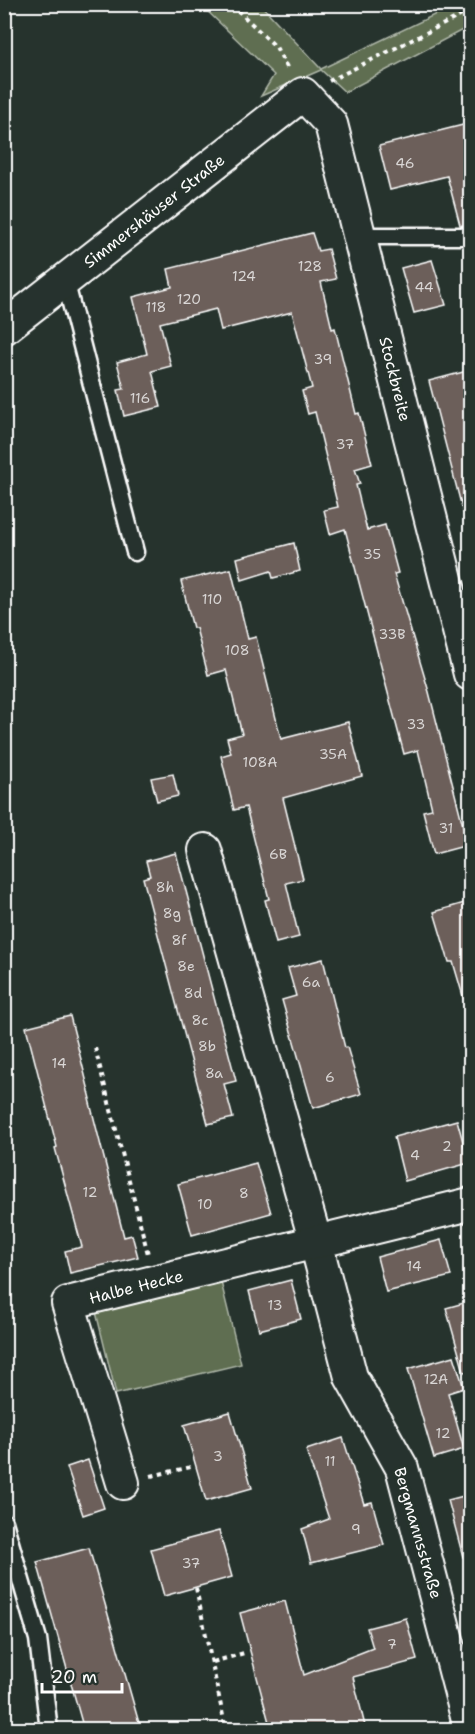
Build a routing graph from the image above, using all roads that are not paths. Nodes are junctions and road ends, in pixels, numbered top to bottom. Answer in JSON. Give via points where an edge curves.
{"nodes":[{"id":1,"x":303,"y":94,"type":"joint"},
{"id":2,"x":358,"y":236,"type":"junction"},
{"id":3,"x":471,"y":236,"type":"edge"},
{"id":4,"x":65,"y":280,"type":"junction"},
{"id":5,"x":4,"y":328,"type":"edge"},
{"id":6,"x":135,"y":552,"type":"dead end"},
{"id":7,"x":471,"y":674,"type":"edge"},
{"id":8,"x":205,"y":850,"type":"dead end"},
{"id":9,"x":471,"y":1204,"type":"edge"},
{"id":10,"x":316,"y":1243,"type":"junction"},
{"id":11,"x":123,"y":1483,"type":"road end"},
{"id":12,"x":4,"y":1522,"type":"edge"},
{"id":13,"x":471,"y":1728,"type":"edge"},
{"id":14,"x":49,"y":1730,"type":"edge"}],
"edges":[{"from":1,"to":2,"type":"street","name":"Stockbreite","via":[[331,124]]},
{"from":1,"to":4,"type":"street","name":"Simmershäuser Straße"},
{"from":2,"to":3,"type":"lane"},
{"from":2,"to":7,"type":"street","name":"Stockbreite"},
{"from":4,"to":5,"type":"street","name":"Simmershäuser Straße"},
{"from":4,"to":6,"type":"lane"},
{"from":8,"to":10,"type":"street"},
{"from":9,"to":10,"type":"street","name":"Halbe Hecke"},
{"from":10,"to":11,"type":"street","name":"Halbe Hecke","via":[[68,1303]]},
{"from":10,"to":13,"type":"street","name":"Bergmannsstraße","via":[[351,1377],[402,1468]]},
{"from":12,"to":14,"type":"lane","via":[[38,1639]]}]}
